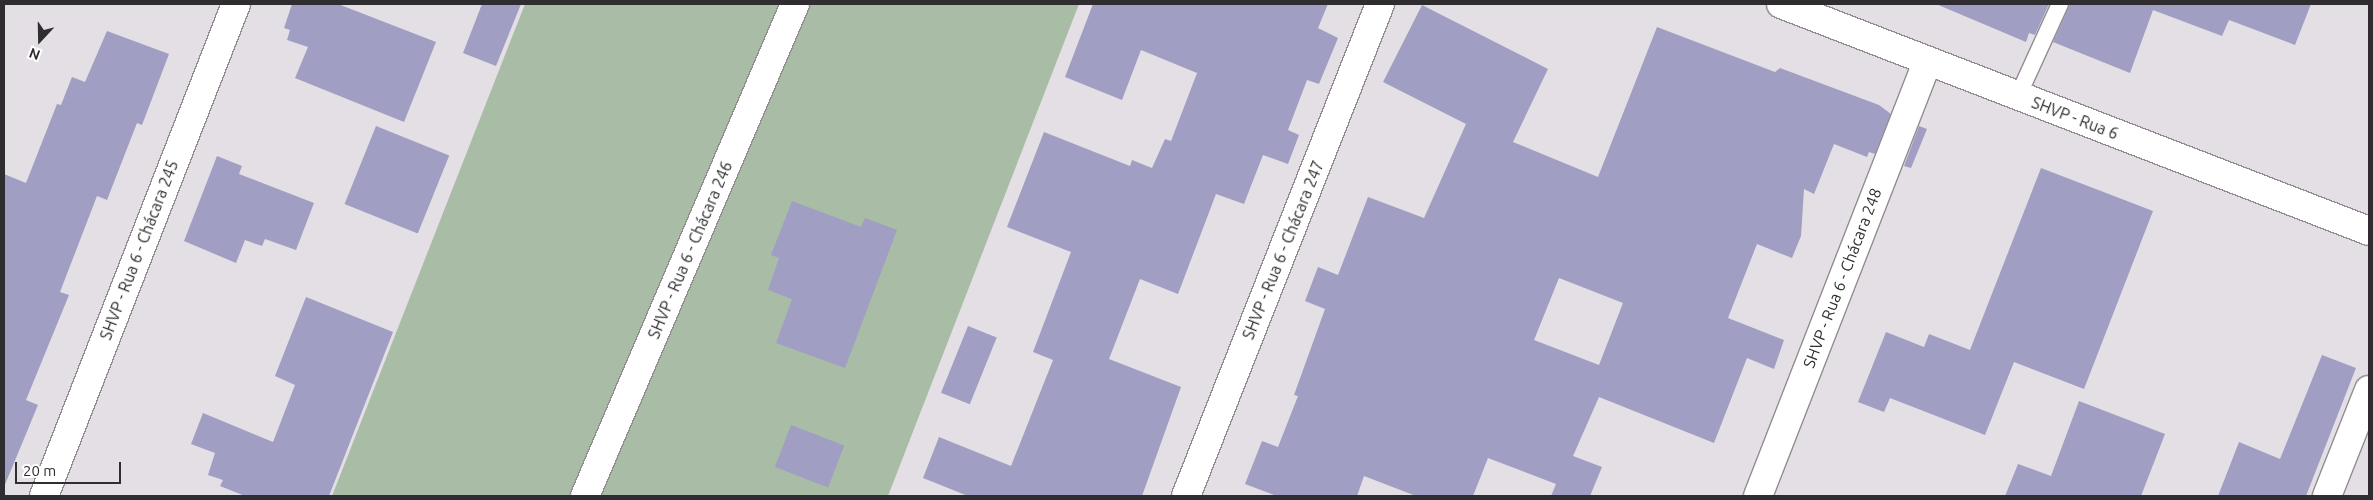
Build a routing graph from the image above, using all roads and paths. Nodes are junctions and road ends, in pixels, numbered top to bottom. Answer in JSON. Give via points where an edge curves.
{"nodes":[{"id":1,"x":236,"y":4,"type":"edge"},
{"id":2,"x":795,"y":4,"type":"edge"},
{"id":3,"x":1380,"y":4,"type":"edge"},
{"id":4,"x":1781,"y":4,"type":"edge"},
{"id":5,"x":2060,"y":4,"type":"edge"},
{"id":6,"x":1928,"y":61,"type":"junction"},
{"id":7,"x":2018,"y":96,"type":"junction"},
{"id":8,"x":2369,"y":231,"type":"edge"},
{"id":9,"x":2369,"y":390,"type":"edge"},
{"id":10,"x":44,"y":496,"type":"edge"},
{"id":11,"x":584,"y":496,"type":"edge"},
{"id":12,"x":1186,"y":496,"type":"edge"},
{"id":13,"x":1758,"y":496,"type":"edge"},
{"id":14,"x":2327,"y":496,"type":"edge"}],
"edges":[{"from":1,"to":10,"type":"street","name":"SHVP - Rua 6 - Chácara 245"},
{"from":2,"to":11,"type":"street","name":"SHVP - Rua 6 - Chácara 246"},
{"from":3,"to":12,"type":"street","name":"SHVP - Rua 6 - Chácara 247"},
{"from":4,"to":6,"type":"street","name":"SHVP - Rua 6"},
{"from":5,"to":7,"type":"lane"},
{"from":6,"to":7,"type":"street","name":"SHVP - Rua 6"},
{"from":6,"to":13,"type":"street","name":"SHVP - Rua 6 - Chácara 248"},
{"from":7,"to":8,"type":"street","name":"SHVP - Rua 6"},
{"from":9,"to":14,"type":"street"}]}
